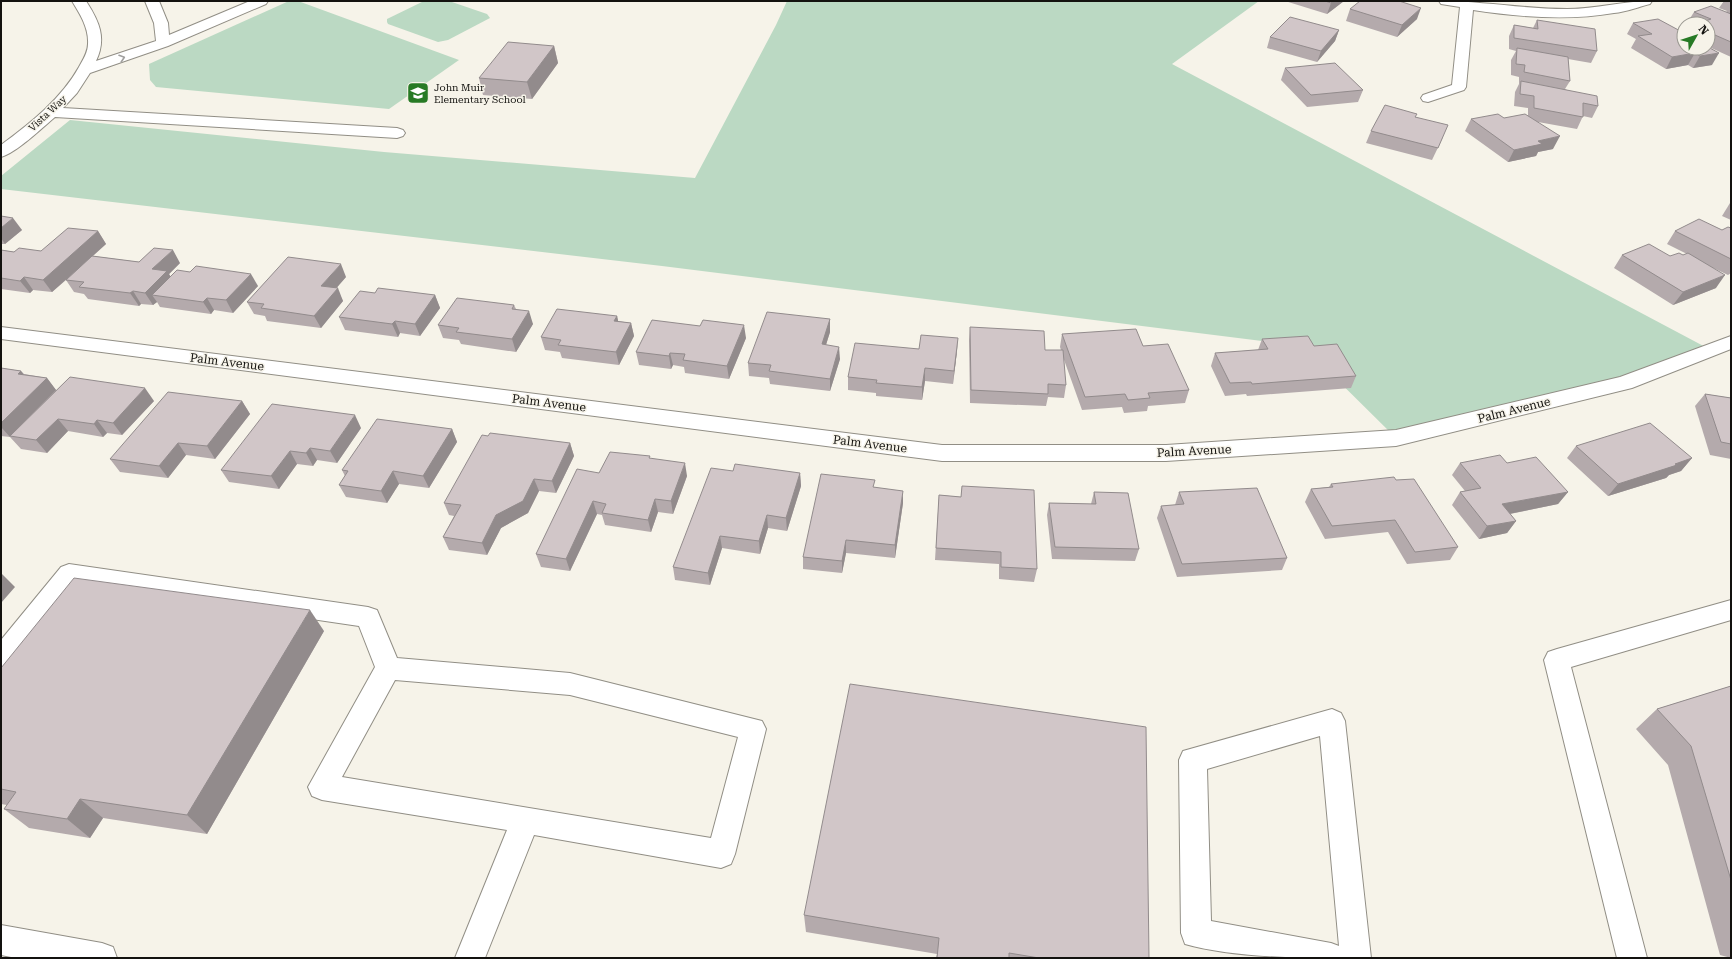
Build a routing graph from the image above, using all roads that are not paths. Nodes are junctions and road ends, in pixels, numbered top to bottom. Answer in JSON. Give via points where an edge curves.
{"nodes":[{"id":1,"x":79,"y":1,"type":"edge"},
{"id":2,"x":152,"y":1,"type":"edge"},
{"id":3,"x":261,"y":1,"type":"edge"},
{"id":4,"x":1446,"y":1,"type":"edge"},
{"id":5,"x":1645,"y":1,"type":"edge"},
{"id":6,"x":1467,"y":5,"type":"junction"},
{"id":7,"x":163,"y":43,"type":"junction"},
{"id":8,"x":85,"y":70,"type":"junction"},
{"id":9,"x":1428,"y":98,"type":"dead end"},
{"id":10,"x":52,"y":112,"type":"junction"},
{"id":11,"x":397,"y":133,"type":"dead end"},
{"id":12,"x":1,"y":152,"type":"edge"},
{"id":13,"x":1,"y":333,"type":"edge"},
{"id":14,"x":1731,"y":342,"type":"edge"},
{"id":15,"x":1731,"y":610,"type":"edge"},
{"id":16,"x":1,"y":658,"type":"edge"},
{"id":17,"x":388,"y":668,"type":"junction"},
{"id":18,"x":526,"y":820,"type":"junction"},
{"id":19,"x":1,"y":940,"type":"edge"},
{"id":20,"x":102,"y":958,"type":"edge"},
{"id":21,"x":470,"y":958,"type":"edge"},
{"id":22,"x":1331,"y":958,"type":"edge"},
{"id":23,"x":1356,"y":958,"type":"edge"},
{"id":24,"x":1632,"y":958,"type":"edge"}],
"edges":[{"from":1,"to":8,"type":"street","name":"Vista Way","via":[[92,27],[95,44]]},
{"from":2,"to":7,"type":"street","via":[[161,23]]},
{"from":3,"to":7,"type":"street"},
{"from":4,"to":6,"type":"street"},
{"from":5,"to":6,"type":"street","via":[[1611,10],[1558,13]]},
{"from":6,"to":9,"type":"street","via":[[1460,87]]},
{"from":8,"to":7,"type":"street","one_way":true},
{"from":8,"to":10,"type":"street","name":"Vista Way"},
{"from":10,"to":11,"type":"street"},
{"from":10,"to":12,"type":"street","name":"Vista Way"},
{"from":13,"to":14,"type":"street","name":"Palm Avenue","via":[[942,454],[1166,453],[1396,438],[1625,383]]},
{"from":15,"to":24,"type":"street","via":[[1557,660]]},
{"from":16,"to":17,"type":"street","via":[[69,574],[368,617]]},
{"from":17,"to":18,"type":"street","via":[[322,787]]},
{"from":17,"to":18,"type":"street","via":[[570,684],[753,729],[721,854]]},
{"from":18,"to":21,"type":"street"},
{"from":19,"to":20,"type":"street"},
{"from":22,"to":23,"type":"street","via":[[1196,933],[1192,760],[1332,721]]}]}
